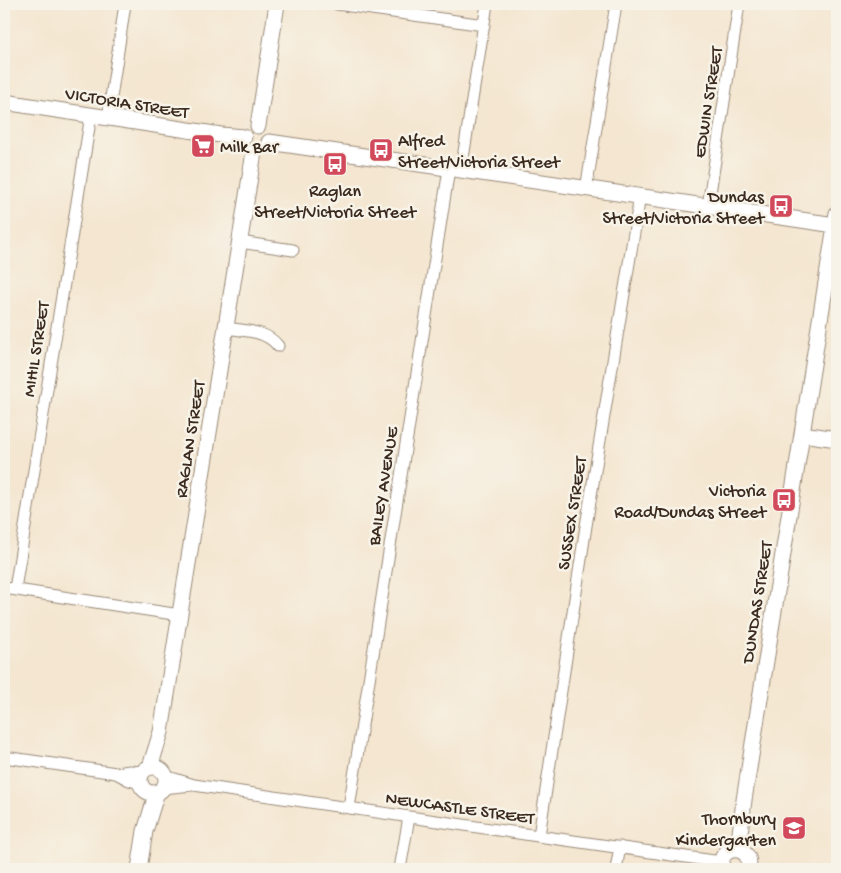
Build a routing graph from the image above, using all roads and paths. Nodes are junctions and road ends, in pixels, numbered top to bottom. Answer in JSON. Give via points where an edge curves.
{"nodes":[{"id":1,"x":125,"y":4,"type":"edge"},
{"id":2,"x":277,"y":4,"type":"edge"},
{"id":3,"x":337,"y":4,"type":"edge"},
{"id":4,"x":487,"y":4,"type":"edge"},
{"id":5,"x":616,"y":4,"type":"edge"},
{"id":6,"x":739,"y":4,"type":"edge"},
{"id":7,"x":484,"y":25,"type":"junction"},
{"id":8,"x":4,"y":102,"type":"edge"},
{"id":9,"x":91,"y":115,"type":"junction"},
{"id":10,"x":108,"y":118,"type":"junction"},
{"id":11,"x":258,"y":126,"type":"junction"},
{"id":12,"x":244,"y":137,"type":"junction"},
{"id":13,"x":269,"y":142,"type":"junction"},
{"id":14,"x":254,"y":152,"type":"junction"},
{"id":15,"x":455,"y":170,"type":"junction"},
{"id":16,"x":586,"y":190,"type":"junction"},
{"id":17,"x":640,"y":196,"type":"junction"},
{"id":18,"x":708,"y":206,"type":"junction"},
{"id":19,"x":836,"y":219,"type":"edge"},
{"id":20,"x":240,"y":242,"type":"junction"},
{"id":21,"x":293,"y":250,"type":"dead end"},
{"id":22,"x":226,"y":328,"type":"junction"},
{"id":23,"x":278,"y":346,"type":"dead end"},
{"id":24,"x":802,"y":434,"type":"junction"},
{"id":25,"x":837,"y":439,"type":"edge"},
{"id":26,"x":9,"y":589,"type":"edge"},
{"id":27,"x":180,"y":615,"type":"junction"},
{"id":28,"x":4,"y":757,"type":"edge"},
{"id":29,"x":153,"y":780,"type":"junction"},
{"id":30,"x":349,"y":808,"type":"junction"},
{"id":31,"x":409,"y":817,"type":"junction"},
{"id":32,"x":539,"y":836,"type":"junction"},
{"id":33,"x":620,"y":847,"type":"junction"},
{"id":34,"x":738,"y":850,"type":"junction"},
{"id":35,"x":722,"y":865,"type":"edge"},
{"id":36,"x":139,"y":869,"type":"edge"},
{"id":37,"x":400,"y":869,"type":"edge"},
{"id":38,"x":616,"y":869,"type":"edge"},
{"id":39,"x":748,"y":869,"type":"edge"}],
"edges":[{"from":1,"to":10,"type":"street"},
{"from":2,"to":11,"type":"street"},
{"from":3,"to":7,"type":"street"},
{"from":4,"to":7,"type":"street","name":"BAILEY AVENUE"},
{"from":5,"to":16,"type":"street"},
{"from":6,"to":18,"type":"street","name":"EDWIN STREET"},
{"from":7,"to":15,"type":"street","name":"BAILEY AVENUE"},
{"from":8,"to":9,"type":"street","name":"VICTORIA STREET"},
{"from":9,"to":10,"type":"street","name":"VICTORIA STREET"},
{"from":9,"to":26,"type":"street","name":"MIHIL STREET"},
{"from":10,"to":12,"type":"street","name":"VICTORIA STREET"},
{"from":11,"to":12,"type":"street","via":[[248,130]]},
{"from":11,"to":13,"type":"street","via":[[266,130]]},
{"from":12,"to":14,"type":"street","via":[[246,147]]},
{"from":13,"to":14,"type":"street","via":[[265,149]]},
{"from":13,"to":15,"type":"street"},
{"from":14,"to":20,"type":"street","name":"RAGLAN STREET"},
{"from":15,"to":16,"type":"street"},
{"from":15,"to":30,"type":"street","name":"BAILEY AVENUE"},
{"from":16,"to":17,"type":"street"},
{"from":17,"to":18,"type":"street"},
{"from":17,"to":32,"type":"street","name":"SUSSEX STREET"},
{"from":18,"to":19,"type":"street"},
{"from":19,"to":24,"type":"street","name":"DUNDAS STREET"},
{"from":20,"to":21,"type":"street"},
{"from":20,"to":22,"type":"street","name":"RAGLAN STREET"},
{"from":22,"to":23,"type":"street","via":[[265,335]]},
{"from":22,"to":27,"type":"street","name":"RAGLAN STREET"},
{"from":24,"to":25,"type":"street"},
{"from":24,"to":34,"type":"street","name":"DUNDAS STREET"},
{"from":26,"to":27,"type":"street"},
{"from":27,"to":29,"type":"street","name":"RAGLAN STREET"},
{"from":28,"to":29,"type":"street","name":"NEWCASTLE STREET","via":[[116,774],[129,780]]},
{"from":29,"to":30,"type":"street","name":"NEWCASTLE STREET"},
{"from":29,"to":36,"type":"street","name":"RAGLAN STREET"},
{"from":30,"to":31,"type":"street","name":"NEWCASTLE STREET"},
{"from":31,"to":32,"type":"street","name":"NEWCASTLE STREET"},
{"from":31,"to":37,"type":"street"},
{"from":32,"to":33,"type":"street","name":"NEWCASTLE STREET"},
{"from":33,"to":35,"type":"street","name":"NEWCASTLE STREET"},
{"from":33,"to":38,"type":"street"},
{"from":34,"to":35,"type":"street","via":[[729,851]]},
{"from":34,"to":39,"type":"street","via":[[747,857]]}]}
